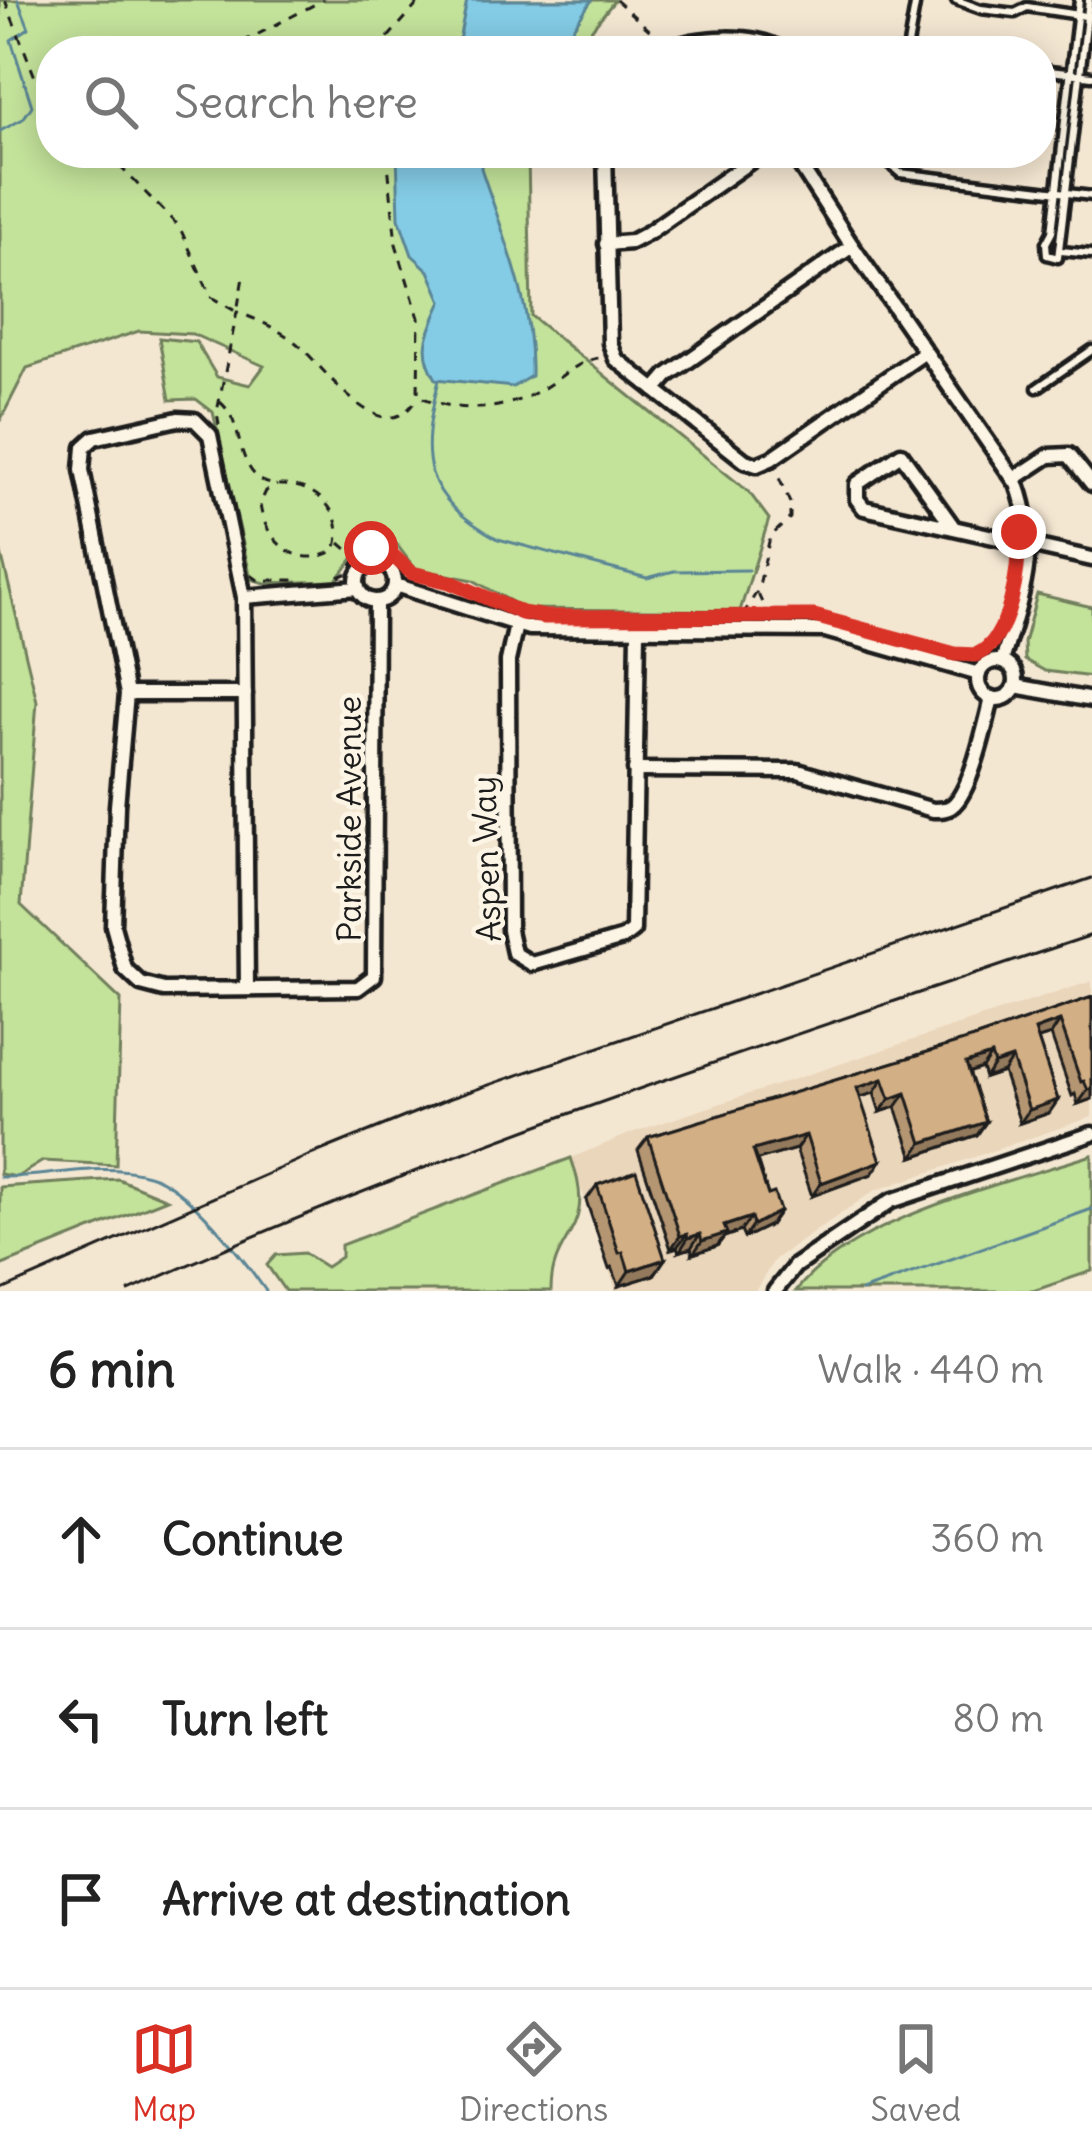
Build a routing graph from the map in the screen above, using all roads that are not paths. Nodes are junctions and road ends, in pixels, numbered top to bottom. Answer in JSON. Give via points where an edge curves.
{"nodes":[{"id":1,"x":916,"y":0,"type":"edge"},
{"id":2,"x":956,"y":0,"type":"edge"},
{"id":3,"x":1079,"y":0,"type":"edge"},
{"id":4,"x":1089,"y":0,"type":"edge"},
{"id":5,"x":1078,"y":14,"type":"junction"},
{"id":6,"x":1090,"y":16,"type":"edge"},
{"id":7,"x":910,"y":36,"type":"edge"},
{"id":8,"x":1056,"y":72,"type":"edge"},
{"id":9,"x":1071,"y":73,"type":"junction"},
{"id":10,"x":1081,"y":74,"type":"junction"},
{"id":11,"x":1092,"y":76,"type":"edge"},
{"id":12,"x":1064,"y":133,"type":"junction"},
{"id":13,"x":1075,"y":134,"type":"junction"},
{"id":14,"x":605,"y":168,"type":"edge"},
{"id":15,"x":741,"y":168,"type":"edge"},
{"id":16,"x":802,"y":168,"type":"edge"},
{"id":17,"x":893,"y":168,"type":"edge"},
{"id":18,"x":1057,"y":192,"type":"junction"},
{"id":19,"x":1068,"y":193,"type":"junction"},
{"id":20,"x":1092,"y":196,"type":"edge"},
{"id":21,"x":606,"y":244,"type":"junction"},
{"id":22,"x":851,"y":246,"type":"junction"},
{"id":23,"x":1060,"y":251,"type":"junction"},
{"id":24,"x":1092,"y":254,"type":"edge"},
{"id":25,"x":1092,"y":350,"type":"edge"},
{"id":26,"x":925,"y":352,"type":"junction"},
{"id":27,"x":1037,"y":388,"type":"dead end"},
{"id":28,"x":655,"y":390,"type":"junction"},
{"id":29,"x":1014,"y":479,"type":"junction"},
{"id":30,"x":1092,"y":484,"type":"edge"},
{"id":31,"x":954,"y":528,"type":"junction"},
{"id":32,"x":1030,"y":548,"type":"junction"},
{"id":33,"x":1092,"y":559,"type":"edge"},
{"id":34,"x":395,"y":585,"type":"junction"},
{"id":35,"x":358,"y":588,"type":"junction"},
{"id":36,"x":244,"y":597,"type":"junction"},
{"id":37,"x":376,"y":602,"type":"junction"},
{"id":38,"x":519,"y":619,"type":"junction"},
{"id":39,"x":638,"y":632,"type":"junction"},
{"id":40,"x":1002,"y":662,"type":"junction"},
{"id":41,"x":979,"y":674,"type":"junction"},
{"id":42,"x":1015,"y":686,"type":"junction"},
{"id":43,"x":127,"y":694,"type":"junction"},
{"id":44,"x":245,"y":694,"type":"junction"},
{"id":45,"x":992,"y":698,"type":"junction"},
{"id":46,"x":1092,"y":700,"type":"edge"},
{"id":47,"x":634,"y":770,"type":"junction"},
{"id":48,"x":247,"y":989,"type":"junction"},
{"id":49,"x":1092,"y":1134,"type":"edge"},
{"id":50,"x":775,"y":1291,"type":"edge"}],
"edges":[{"from":1,"to":7,"type":"lane"},
{"from":2,"to":5,"type":"lane","via":[[1015,14]]},
{"from":3,"to":5,"type":"lane"},
{"from":4,"to":6,"type":"lane"},
{"from":5,"to":6,"type":"lane"},
{"from":5,"to":9,"type":"lane"},
{"from":6,"to":10,"type":"lane"},
{"from":8,"to":9,"type":"lane"},
{"from":9,"to":10,"type":"lane"},
{"from":9,"to":12,"type":"lane"},
{"from":10,"to":11,"type":"lane"},
{"from":10,"to":13,"type":"lane"},
{"from":12,"to":13,"type":"lane"},
{"from":12,"to":18,"type":"lane"},
{"from":13,"to":19,"type":"lane"},
{"from":14,"to":21,"type":"street"},
{"from":15,"to":21,"type":"street","via":[[649,233]]},
{"from":16,"to":22,"type":"street"},
{"from":17,"to":18,"type":"lane"},
{"from":18,"to":19,"type":"lane"},
{"from":18,"to":23,"type":"lane","via":[[1047,255],[1058,258]]},
{"from":19,"to":20,"type":"lane"},
{"from":19,"to":23,"type":"lane"},
{"from":21,"to":28,"type":"street","via":[[614,355]]},
{"from":22,"to":26,"type":"street"},
{"from":22,"to":28,"type":"street"},
{"from":23,"to":24,"type":"lane"},
{"from":25,"to":27,"type":"lane"},
{"from":26,"to":28,"type":"street","via":[[757,465]]},
{"from":26,"to":29,"type":"street"},
{"from":29,"to":30,"type":"street","via":[[1060,453]]},
{"from":29,"to":32,"type":"street"},
{"from":31,"to":31,"type":"street","via":[[864,508],[857,484],[901,454]]},
{"from":31,"to":32,"type":"street"},
{"from":32,"to":33,"type":"street"},
{"from":32,"to":40,"type":"street"},
{"from":34,"to":35,"type":"street","via":[[389,568],[377,563],[361,570]]},
{"from":34,"to":37,"type":"street"},
{"from":34,"to":38,"type":"street"},
{"from":35,"to":36,"type":"street"},
{"from":35,"to":37,"type":"street"},
{"from":36,"to":43,"type":"street","via":[[202,424],[178,419],[88,442],[82,470]]},
{"from":36,"to":44,"type":"street"},
{"from":37,"to":48,"type":"street","name":"Parkside Avenue","via":[[374,976],[358,988]]},
{"from":38,"to":39,"type":"street","via":[[553,632]]},
{"from":38,"to":47,"type":"street","name":"Aspen Way","via":[[508,662],[509,930],[525,963],[633,930]]},
{"from":39,"to":41,"type":"street","via":[[825,630]]},
{"from":39,"to":47,"type":"street","name":"Aspen Way"},
{"from":40,"to":41,"type":"street"},
{"from":40,"to":42,"type":"street"},
{"from":41,"to":45,"type":"street"},
{"from":42,"to":45,"type":"street"},
{"from":42,"to":46,"type":"street"},
{"from":43,"to":44,"type":"street"},
{"from":43,"to":48,"type":"street","via":[[115,849],[118,956],[151,988]]},
{"from":44,"to":48,"type":"street"},
{"from":45,"to":47,"type":"street","via":[[966,787],[945,809],[798,771]]},
{"from":49,"to":50,"type":"street","via":[[891,1201],[795,1266]]}]}
